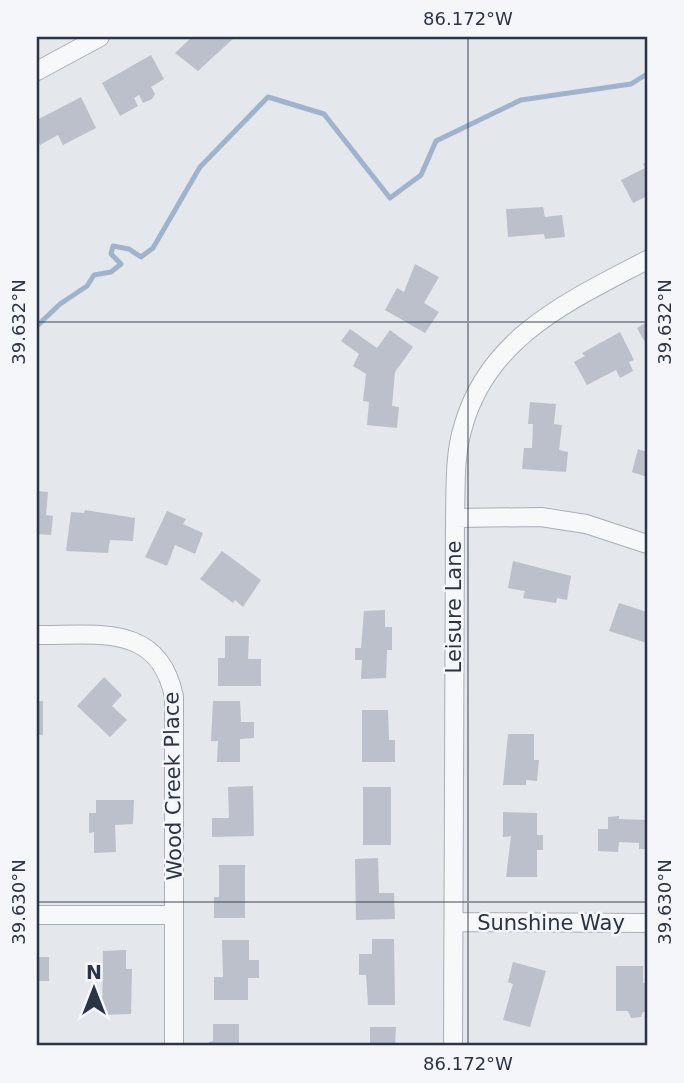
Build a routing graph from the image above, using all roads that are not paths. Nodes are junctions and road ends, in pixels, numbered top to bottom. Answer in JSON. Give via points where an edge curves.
{"nodes":[{"id":1,"x":100,"y":37,"type":"edge"},
{"id":2,"x":37,"y":71,"type":"edge"},
{"id":3,"x":647,"y":260,"type":"edge"},
{"id":4,"x":454,"y":518,"type":"junction"},
{"id":5,"x":647,"y":544,"type":"edge"},
{"id":6,"x":37,"y":635,"type":"edge"},
{"id":7,"x":37,"y":915,"type":"edge"},
{"id":8,"x":174,"y":915,"type":"junction"},
{"id":9,"x":454,"y":922,"type":"junction"},
{"id":10,"x":647,"y":923,"type":"edge"},
{"id":11,"x":174,"y":1046,"type":"edge"},
{"id":12,"x":453,"y":1046,"type":"edge"}],
"edges":[{"from":1,"to":2,"type":"street"},
{"from":3,"to":4,"type":"street","name":"Leisure Lane","via":[[540,319],[494,364],[462,429]]},
{"from":4,"to":5,"type":"street","via":[[541,517],[586,524]]},
{"from":4,"to":9,"type":"street","name":"Leisure Lane"},
{"from":6,"to":8,"type":"street","name":"Wood Creek Place","via":[[131,639],[155,653],[165,666],[174,697]]},
{"from":7,"to":8,"type":"street"},
{"from":8,"to":11,"type":"street","name":"Wood Creek Place"},
{"from":9,"to":10,"type":"street","name":"Sunshine Way"},
{"from":9,"to":12,"type":"street","name":"Leisure Lane"}]}
